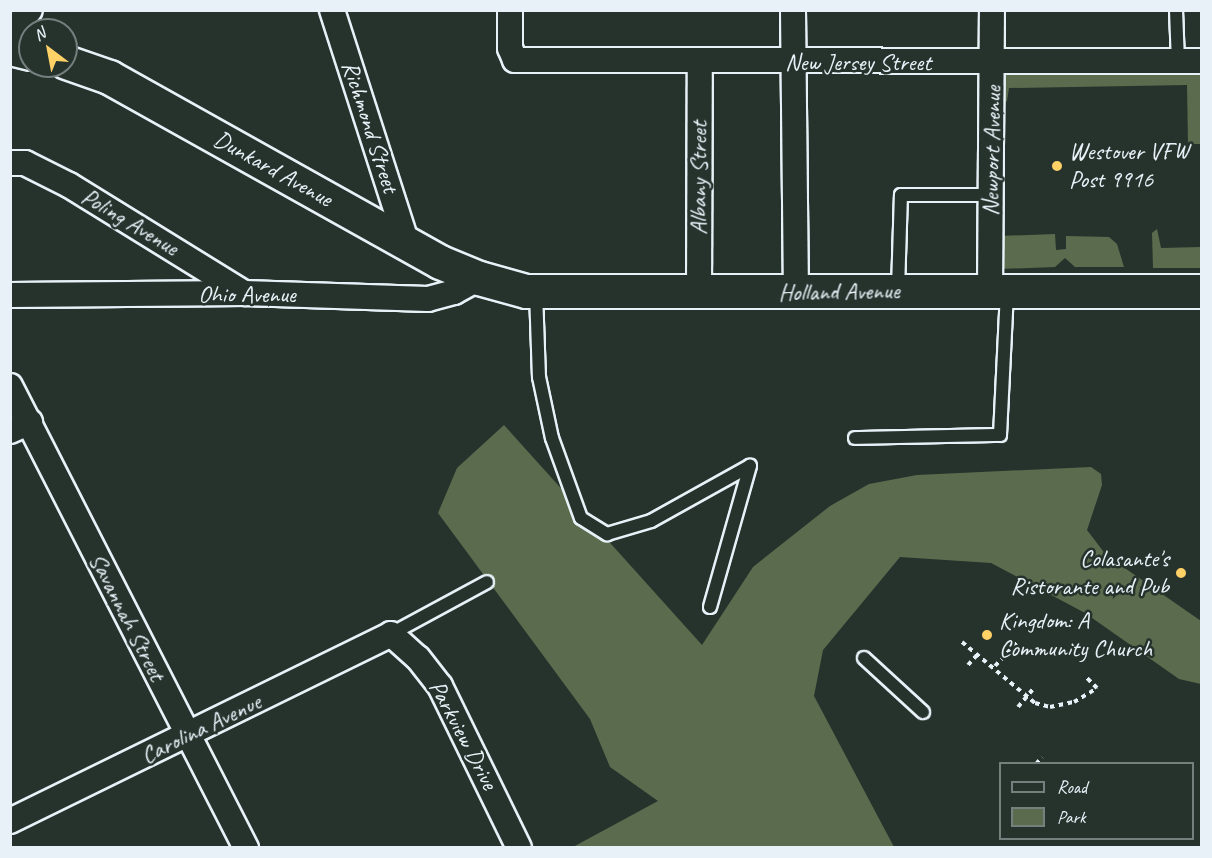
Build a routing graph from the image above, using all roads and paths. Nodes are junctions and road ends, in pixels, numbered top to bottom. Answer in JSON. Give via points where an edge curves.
{"nodes":[{"id":1,"x":30,"y":10,"type":"edge"},
{"id":2,"x":332,"y":10,"type":"edge"},
{"id":3,"x":510,"y":10,"type":"edge"},
{"id":4,"x":793,"y":10,"type":"edge"},
{"id":5,"x":992,"y":10,"type":"edge"},
{"id":6,"x":1176,"y":10,"type":"edge"},
{"id":7,"x":10,"y":33,"type":"edge"},
{"id":8,"x":1190,"y":61,"type":"edge"},
{"id":9,"x":993,"y":62,"type":"junction"},
{"id":10,"x":700,"y":63,"type":"junction"},
{"id":11,"x":794,"y":63,"type":"junction"},
{"id":12,"x":78,"y":66,"type":"edge"},
{"id":13,"x":10,"y":163,"type":"edge"},
{"id":14,"x":992,"y":195,"type":"junction"},
{"id":15,"x":407,"y":244,"type":"junction"},
{"id":16,"x":479,"y":278,"type":"junction"},
{"id":17,"x":536,"y":291,"type":"junction"},
{"id":18,"x":898,"y":291,"type":"junction"},
{"id":19,"x":1202,"y":291,"type":"edge"},
{"id":20,"x":999,"y":292,"type":"junction"},
{"id":21,"x":244,"y":293,"type":"junction"},
{"id":22,"x":699,"y":293,"type":"junction"},
{"id":23,"x":796,"y":293,"type":"junction"},
{"id":24,"x":10,"y":295,"type":"edge"},
{"id":25,"x":10,"y":386,"type":"edge"},
{"id":26,"x":20,"y":426,"type":"edge"},
{"id":27,"x":855,"y":438,"type":"dead end"},
{"id":28,"x":487,"y":582,"type":"dead end"},
{"id":29,"x":710,"y":607,"type":"dead end"},
{"id":30,"x":391,"y":634,"type":"junction"},
{"id":31,"x":1019,"y":640,"type":"dead end"},
{"id":32,"x":962,"y":642,"type":"dead end"},
{"id":33,"x":978,"y":654,"type":"junction"},
{"id":34,"x":864,"y":658,"type":"dead end"},
{"id":35,"x":968,"y":665,"type":"dead end"},
{"id":36,"x":994,"y":666,"type":"junction"},
{"id":37,"x":1087,"y":678,"type":"dead end"},
{"id":38,"x":1033,"y":689,"type":"dead end"},
{"id":39,"x":1027,"y":696,"type":"junction"},
{"id":40,"x":1018,"y":707,"type":"dead end"},
{"id":41,"x":923,"y":712,"type":"dead end"},
{"id":42,"x":187,"y":737,"type":"junction"},
{"id":43,"x":1042,"y":757,"type":"dead end"},
{"id":44,"x":1038,"y":762,"type":"edge"},
{"id":45,"x":10,"y":821,"type":"edge"},
{"id":46,"x":246,"y":848,"type":"edge"},
{"id":47,"x":519,"y":848,"type":"edge"}],
"edges":[{"from":1,"to":7,"type":"street"},
{"from":2,"to":15,"type":"street","name":"Richmond Street"},
{"from":3,"to":10,"type":"street","name":"New Jersey Street","via":[[510,48],[515,60]]},
{"from":4,"to":11,"type":"street"},
{"from":5,"to":9,"type":"street","name":"Newport Avenue"},
{"from":6,"to":8,"type":"lane"},
{"from":8,"to":9,"type":"street","name":"New Jersey Street"},
{"from":9,"to":11,"type":"street","name":"New Jersey Street"},
{"from":9,"to":14,"type":"street","name":"Newport Avenue"},
{"from":10,"to":11,"type":"street","name":"New Jersey Street"},
{"from":10,"to":22,"type":"street","name":"Albany Street"},
{"from":11,"to":23,"type":"street"},
{"from":12,"to":15,"type":"main road","name":"Dunkard Avenue","via":[[109,77]]},
{"from":13,"to":21,"type":"street","name":"Poling Avenue","via":[[26,164],[69,185]]},
{"from":14,"to":18,"type":"lane","via":[[901,195]]},
{"from":14,"to":20,"type":"street","name":"Newport Avenue"},
{"from":15,"to":16,"type":"main road","name":"Dunkard Avenue"},
{"from":16,"to":17,"type":"main road","name":"Holland Avenue"},
{"from":16,"to":21,"type":"street","name":"Ohio Avenue","via":[[454,292],[428,299]]},
{"from":17,"to":22,"type":"main road","name":"Holland Avenue"},
{"from":17,"to":29,"type":"lane","via":[[539,377],[552,438],[581,518],[607,534],[640,524],[750,466]]},
{"from":18,"to":20,"type":"main road","name":"Holland Avenue"},
{"from":18,"to":23,"type":"main road","name":"Holland Avenue"},
{"from":19,"to":20,"type":"main road","name":"Holland Avenue"},
{"from":20,"to":27,"type":"lane","via":[[1000,435]]},
{"from":21,"to":24,"type":"street","name":"Ohio Avenue"},
{"from":22,"to":23,"type":"main road","name":"Holland Avenue"},
{"from":25,"to":26,"type":"street","name":"Savannah Street"},
{"from":26,"to":42,"type":"street","name":"Savannah Street"},
{"from":28,"to":30,"type":"lane"},
{"from":30,"to":42,"type":"street","name":"Carolina Avenue"},
{"from":30,"to":47,"type":"street","name":"Parkview Drive","via":[[440,686]]},
{"from":31,"to":36,"type":"path"},
{"from":32,"to":33,"type":"path"},
{"from":33,"to":35,"type":"path"},
{"from":33,"to":36,"type":"path"},
{"from":34,"to":41,"type":"lane"},
{"from":36,"to":39,"type":"path"},
{"from":37,"to":39,"type":"path","via":[[1097,688],[1074,702],[1050,707]]},
{"from":38,"to":39,"type":"path"},
{"from":39,"to":40,"type":"path"},
{"from":42,"to":45,"type":"street","name":"Carolina Avenue"},
{"from":42,"to":46,"type":"street","name":"Savannah Street"},
{"from":43,"to":44,"type":"path"}]}
